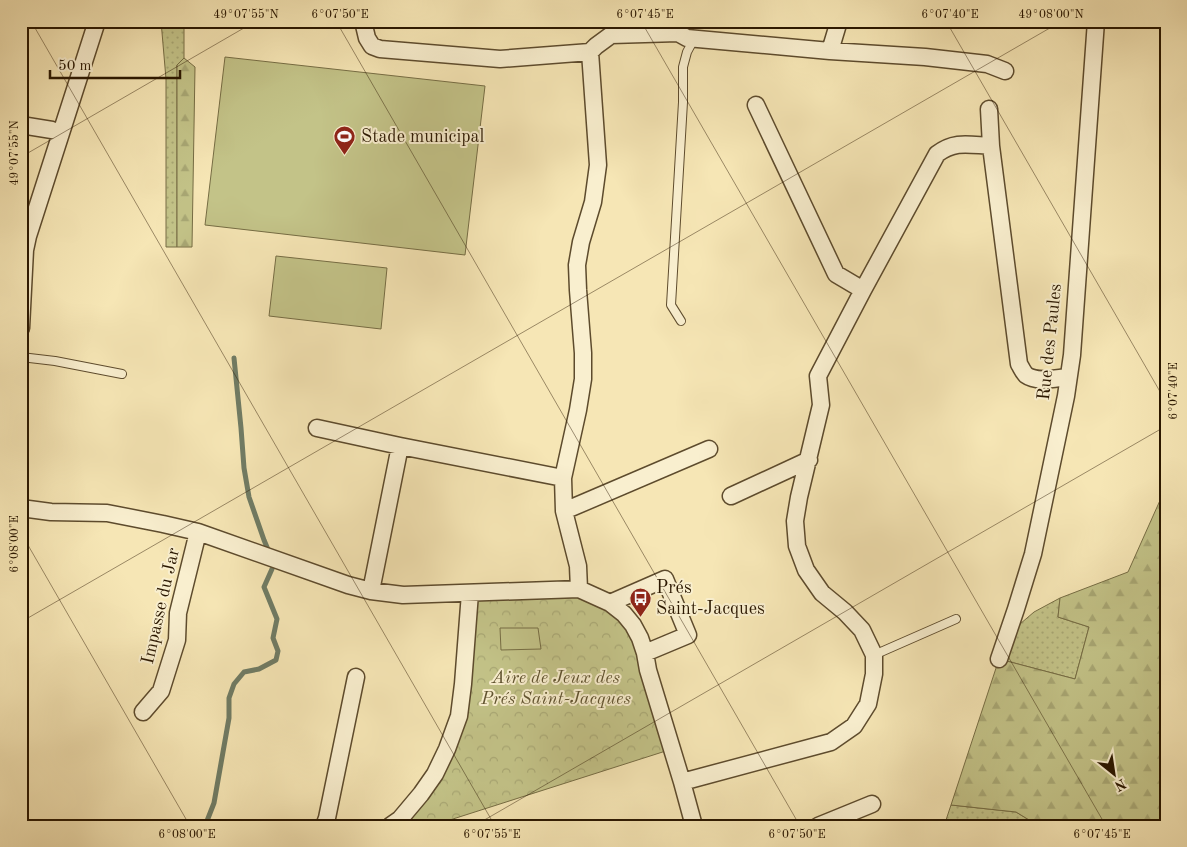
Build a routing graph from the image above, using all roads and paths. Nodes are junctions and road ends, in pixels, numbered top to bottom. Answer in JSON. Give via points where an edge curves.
{"nodes":[{"id":1,"x":97,"y":21,"type":"edge"},
{"id":2,"x":363,"y":21,"type":"edge"},
{"id":3,"x":839,"y":21,"type":"edge"},
{"id":4,"x":1096,"y":21,"type":"edge"},
{"id":5,"x":684,"y":31,"type":"edge"},
{"id":6,"x":830,"y":51,"type":"junction"},
{"id":7,"x":590,"y":52,"type":"junction"},
{"id":8,"x":1005,"y":71,"type":"dead end"},
{"id":9,"x":756,"y":105,"type":"dead end"},
{"id":10,"x":989,"y":109,"type":"dead end"},
{"id":11,"x":21,"y":125,"type":"edge"},
{"id":12,"x":61,"y":133,"type":"junction"},
{"id":13,"x":991,"y":146,"type":"junction"},
{"id":14,"x":25,"y":235,"type":"edge"},
{"id":15,"x":863,"y":290,"type":"junction"},
{"id":16,"x":681,"y":321,"type":"dead end"},
{"id":17,"x":21,"y":328,"type":"edge"},
{"id":18,"x":21,"y":357,"type":"edge"},
{"id":19,"x":122,"y":374,"type":"dead end"},
{"id":20,"x":1068,"y":377,"type":"junction"},
{"id":21,"x":317,"y":428,"type":"dead end"},
{"id":22,"x":400,"y":446,"type":"junction"},
{"id":23,"x":709,"y":449,"type":"dead end"},
{"id":24,"x":809,"y":460,"type":"junction"},
{"id":25,"x":563,"y":478,"type":"junction"},
{"id":26,"x":731,"y":496,"type":"dead end"},
{"id":27,"x":21,"y":508,"type":"edge"},
{"id":28,"x":564,"y":511,"type":"junction"},
{"id":29,"x":198,"y":532,"type":"junction"},
{"id":30,"x":579,"y":589,"type":"junction"},
{"id":31,"x":371,"y":591,"type":"junction"},
{"id":32,"x":470,"y":593,"type":"junction"},
{"id":33,"x":610,"y":603,"type":"junction"},
{"id":34,"x":956,"y":619,"type":"dead end"},
{"id":35,"x":645,"y":653,"type":"junction"},
{"id":36,"x":874,"y":655,"type":"junction"},
{"id":37,"x":999,"y":659,"type":"dead end"},
{"id":38,"x":356,"y":677,"type":"dead end"},
{"id":39,"x":143,"y":712,"type":"dead end"},
{"id":40,"x":682,"y":782,"type":"junction"},
{"id":41,"x":872,"y":804,"type":"dead end"},
{"id":42,"x":324,"y":826,"type":"edge"},
{"id":43,"x":390,"y":826,"type":"edge"},
{"id":44,"x":694,"y":826,"type":"edge"},
{"id":45,"x":818,"y":826,"type":"edge"}],
"edges":[{"from":1,"to":12,"type":"street"},
{"from":2,"to":7,"type":"street","via":[[366,38],[372,46],[380,48],[500,60]]},
{"from":3,"to":6,"type":"street"},
{"from":4,"to":20,"type":"street","name":"Rue des Paules"},
{"from":5,"to":6,"type":"street"},
{"from":5,"to":7,"type":"street","via":[[611,35]]},
{"from":5,"to":16,"type":"lane","via":[[687,52],[683,67],[671,306]]},
{"from":6,"to":8,"type":"street","via":[[987,64]]},
{"from":7,"to":25,"type":"street","via":[[598,165],[593,202],[577,265],[583,378]]},
{"from":9,"to":15,"type":"street","via":[[836,274]]},
{"from":10,"to":13,"type":"street"},
{"from":11,"to":12,"type":"street"},
{"from":12,"to":14,"type":"street"},
{"from":13,"to":15,"type":"street","via":[[958,144],[937,154]]},
{"from":13,"to":20,"type":"street","via":[[1019,364],[1025,374],[1037,379]]},
{"from":14,"to":17,"type":"street"},
{"from":15,"to":24,"type":"street","via":[[818,376],[821,405]]},
{"from":18,"to":19,"type":"lane"},
{"from":20,"to":37,"type":"street","name":"Rue des Paules","via":[[1033,554]]},
{"from":21,"to":22,"type":"street"},
{"from":22,"to":25,"type":"street"},
{"from":22,"to":31,"type":"street"},
{"from":23,"to":28,"type":"street"},
{"from":24,"to":26,"type":"street"},
{"from":24,"to":36,"type":"street","via":[[799,497],[797,546],[806,570],[822,593],[862,630]]},
{"from":25,"to":28,"type":"street"},
{"from":27,"to":29,"type":"street","via":[[107,513]]},
{"from":28,"to":30,"type":"street","via":[[578,566]]},
{"from":29,"to":31,"type":"street"},
{"from":29,"to":39,"type":"street","name":"Impasse du Jar","via":[[178,613],[177,640],[161,691]]},
{"from":30,"to":32,"type":"street"},
{"from":30,"to":33,"type":"street"},
{"from":31,"to":32,"type":"street","via":[[403,595]]},
{"from":32,"to":43,"type":"street","via":[[459,716],[435,774],[400,819]]},
{"from":33,"to":35,"type":"street","via":[[633,625]]},
{"from":33,"to":35,"type":"street","via":[[665,579],[688,635]]},
{"from":34,"to":36,"type":"lane"},
{"from":35,"to":40,"type":"street"},
{"from":36,"to":40,"type":"street","via":[[868,704],[854,726],[831,742]]},
{"from":38,"to":42,"type":"street"},
{"from":40,"to":44,"type":"street"},
{"from":41,"to":45,"type":"street"}]}
